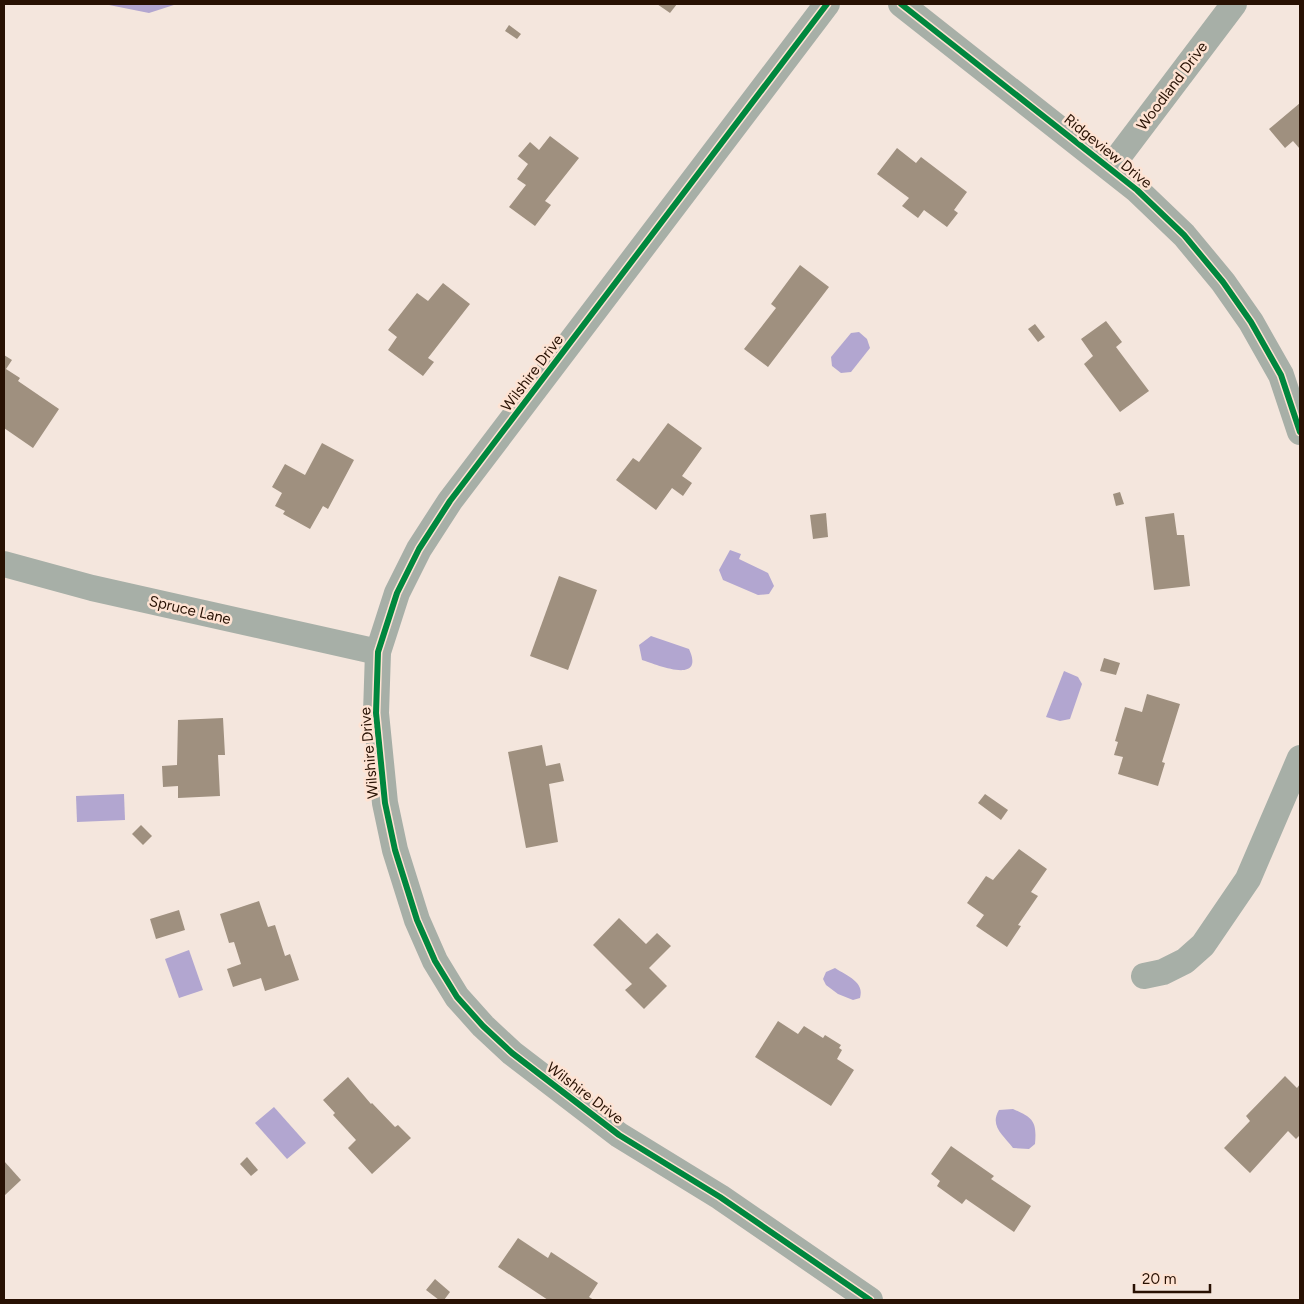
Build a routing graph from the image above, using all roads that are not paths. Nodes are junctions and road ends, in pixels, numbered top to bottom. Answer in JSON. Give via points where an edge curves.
{"nodes":[{"id":1,"x":827,"y":4,"type":"edge"},
{"id":2,"x":901,"y":4,"type":"edge"},
{"id":3,"x":1234,"y":4,"type":"edge"},
{"id":4,"x":1110,"y":168,"type":"junction"},
{"id":5,"x":1300,"y":432,"type":"edge"},
{"id":6,"x":4,"y":564,"type":"edge"},
{"id":7,"x":378,"y":652,"type":"junction"},
{"id":8,"x":1300,"y":758,"type":"edge"},
{"id":9,"x":1144,"y":976,"type":"dead end"},
{"id":10,"x":870,"y":1300,"type":"edge"}],
"edges":[{"from":1,"to":7,"type":"street","name":"Wilshire Drive","via":[[450,502],[419,549],[397,593]]},
{"from":2,"to":4,"type":"street","name":"Ridgeview Drive"},
{"from":3,"to":4,"type":"street","name":"Woodland Drive"},
{"from":4,"to":5,"type":"street","name":"Ridgeview Drive","via":[[1184,235],[1223,282],[1251,322],[1281,375]]},
{"from":6,"to":7,"type":"street","name":"Spruce Lane","via":[[92,588]]},
{"from":7,"to":10,"type":"street","name":"Wilshire Drive","via":[[376,713],[385,803],[395,850],[416,920],[457,997],[512,1053],[619,1135],[720,1197]]},
{"from":8,"to":9,"type":"street","via":[[1248,878],[1202,945],[1185,961],[1163,972]]}]}
